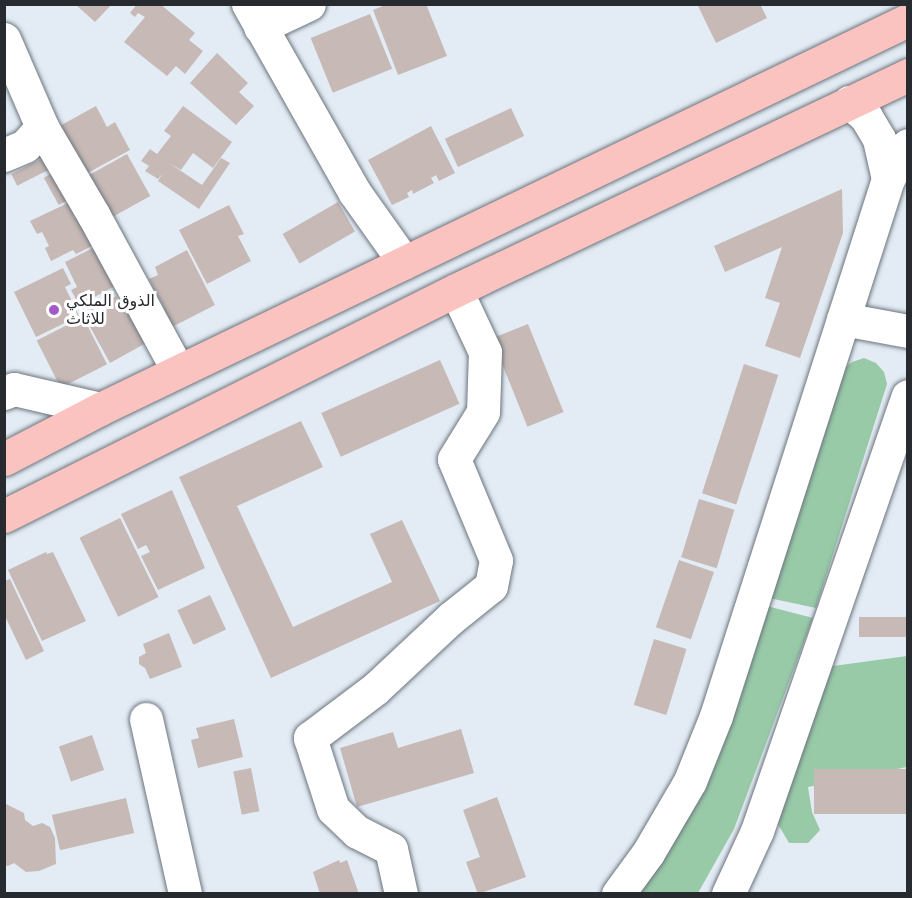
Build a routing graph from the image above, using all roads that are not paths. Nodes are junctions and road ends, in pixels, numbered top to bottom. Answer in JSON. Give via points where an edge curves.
{"nodes":[{"id":1,"x":309,"y":4,"type":"edge"},
{"id":2,"x":254,"y":16,"type":"edge"},
{"id":3,"x":908,"y":20,"type":"edge"},
{"id":4,"x":4,"y":39,"type":"edge"},
{"id":5,"x":908,"y":75,"type":"edge"},
{"id":6,"x":849,"y":102,"type":"junction"},
{"id":7,"x":42,"y":127,"type":"junction"},
{"id":8,"x":908,"y":145,"type":"edge"},
{"id":9,"x":4,"y":155,"type":"edge"},
{"id":10,"x":888,"y":179,"type":"junction"},
{"id":11,"x":404,"y":262,"type":"junction"},
{"id":12,"x":456,"y":290,"type":"junction"},
{"id":13,"x":843,"y":319,"type":"junction"},
{"id":14,"x":908,"y":331,"type":"edge"},
{"id":15,"x":178,"y":371,"type":"junction"},
{"id":16,"x":4,"y":393,"type":"edge"},
{"id":17,"x":908,"y":396,"type":"edge"},
{"id":18,"x":100,"y":409,"type":"junction"},
{"id":19,"x":4,"y":459,"type":"edge"},
{"id":20,"x":4,"y":516,"type":"edge"},
{"id":21,"x":146,"y":719,"type":"dead end"},
{"id":22,"x":739,"y":888,"type":"edge"},
{"id":23,"x":184,"y":894,"type":"edge"},
{"id":24,"x":401,"y":894,"type":"edge"},
{"id":25,"x":618,"y":894,"type":"edge"}],
"edges":[{"from":1,"to":2,"type":"street"},
{"from":2,"to":11,"type":"street","via":[[355,193]]},
{"from":3,"to":11,"type":"highway"},
{"from":4,"to":7,"type":"street"},
{"from":5,"to":6,"type":"highway"},
{"from":6,"to":10,"type":"street","via":[[866,117],[879,139]]},
{"from":6,"to":12,"type":"highway"},
{"from":7,"to":9,"type":"street","via":[[25,146]]},
{"from":7,"to":15,"type":"street"},
{"from":8,"to":10,"type":"street"},
{"from":10,"to":13,"type":"street"},
{"from":11,"to":15,"type":"highway"},
{"from":12,"to":20,"type":"highway"},
{"from":12,"to":24,"type":"street","via":[[485,352],[483,412],[454,459],[496,560],[491,586],[375,689],[310,738],[333,809],[357,832],[391,849]]},
{"from":13,"to":14,"type":"street"},
{"from":13,"to":25,"type":"street","via":[[703,748],[690,781],[648,853]]},
{"from":15,"to":18,"type":"highway"},
{"from":16,"to":18,"type":"street","via":[[14,389]]},
{"from":17,"to":22,"type":"street"},
{"from":18,"to":19,"type":"highway"},
{"from":21,"to":23,"type":"street"}]}
